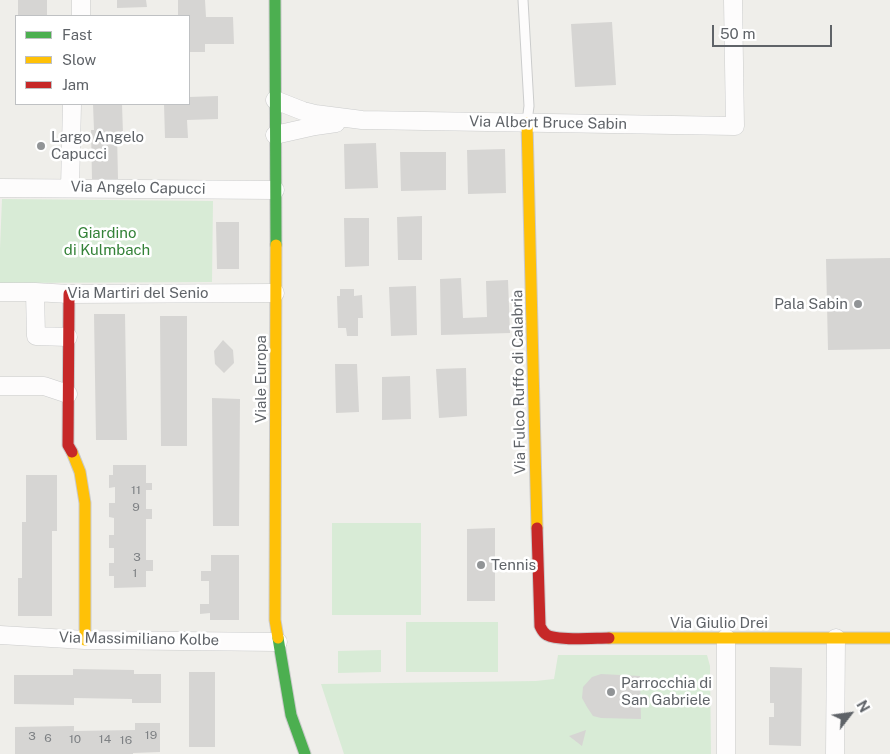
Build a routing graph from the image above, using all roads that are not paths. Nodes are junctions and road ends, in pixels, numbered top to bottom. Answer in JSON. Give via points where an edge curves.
{"nodes":[{"id":1,"x":81,"y":0,"type":"edge"},
{"id":2,"x":275,"y":0,"type":"edge"},
{"id":3,"x":522,"y":0,"type":"edge"},
{"id":4,"x":733,"y":0,"type":"edge"},
{"id":5,"x":81,"y":15,"type":"edge"},
{"id":6,"x":275,"y":100,"type":"junction"},
{"id":7,"x":72,"y":105,"type":"edge"},
{"id":8,"x":362,"y":120,"type":"junction"},
{"id":9,"x":528,"y":123,"type":"junction"},
{"id":10,"x":275,"y":135,"type":"junction"},
{"id":11,"x":0,"y":188,"type":"edge"},
{"id":12,"x":70,"y":188,"type":"junction"},
{"id":13,"x":275,"y":190,"type":"junction"},
{"id":14,"x":0,"y":292,"type":"edge"},
{"id":15,"x":35,"y":292,"type":"junction"},
{"id":16,"x":276,"y":293,"type":"junction"},
{"id":17,"x":69,"y":294,"type":"junction"},
{"id":18,"x":68,"y":337,"type":"junction"},
{"id":19,"x":0,"y":386,"type":"edge"},
{"id":20,"x":68,"y":394,"type":"junction"},
{"id":21,"x":0,"y":635,"type":"edge"},
{"id":22,"x":549,"y":637,"type":"joint"},
{"id":23,"x":726,"y":638,"type":"junction"},
{"id":24,"x":836,"y":638,"type":"junction"},
{"id":25,"x":890,"y":638,"type":"edge"},
{"id":26,"x":85,"y":640,"type":"junction"},
{"id":27,"x":278,"y":642,"type":"junction"},
{"id":28,"x":305,"y":754,"type":"edge"},
{"id":29,"x":726,"y":754,"type":"edge"},
{"id":30,"x":835,"y":754,"type":"edge"}],
"edges":[{"from":1,"to":5,"type":"street"},
{"from":2,"to":6,"type":"street","name":"Viale Europa"},
{"from":3,"to":9,"type":"lane"},
{"from":4,"to":9,"type":"street","name":"Via Albert Bruce Sabin","via":[[735,126]]},
{"from":6,"to":8,"type":"street","name":"Via Albert Bruce Sabin","via":[[315,114]]},
{"from":6,"to":10,"type":"street","name":"Viale Europa"},
{"from":7,"to":12,"type":"street"},
{"from":8,"to":9,"type":"street","name":"Via Albert Bruce Sabin"},
{"from":8,"to":10,"type":"street","name":"Via Albert Bruce Sabin"},
{"from":9,"to":22,"type":"street","name":"Via Fulco Ruffo di Calabria","via":[[540,626]]},
{"from":10,"to":13,"type":"street","name":"Viale Europa"},
{"from":11,"to":12,"type":"street","name":"Via Angelo Capucci"},
{"from":12,"to":13,"type":"street","name":"Via Angelo Capucci"},
{"from":13,"to":16,"type":"street","name":"Viale Europa"},
{"from":14,"to":15,"type":"street","name":"Via Martiri del Senio"},
{"from":15,"to":17,"type":"street","name":"Via Martiri del Senio"},
{"from":15,"to":18,"type":"street","via":[[36,336]]},
{"from":16,"to":17,"type":"street","name":"Via Martiri del Senio"},
{"from":16,"to":27,"type":"street","name":"Viale Europa","via":[[275,620]]},
{"from":17,"to":18,"type":"street"},
{"from":18,"to":20,"type":"street"},
{"from":19,"to":20,"type":"street","via":[[44,386]]},
{"from":20,"to":26,"type":"street","via":[[68,445],[81,473],[84,504]]},
{"from":21,"to":26,"type":"street","name":"Via Massimiliano Kolbe"},
{"from":22,"to":23,"type":"street","name":"Via Giulio Drei"},
{"from":23,"to":24,"type":"street","name":"Via Giulio Drei"},
{"from":23,"to":29,"type":"street"},
{"from":24,"to":25,"type":"street","name":"Via Giulio Drei"},
{"from":24,"to":30,"type":"street"},
{"from":26,"to":27,"type":"street","name":"Via Massimiliano Kolbe"},
{"from":27,"to":28,"type":"street","name":"Viale Europa","via":[[292,714]]}]}
